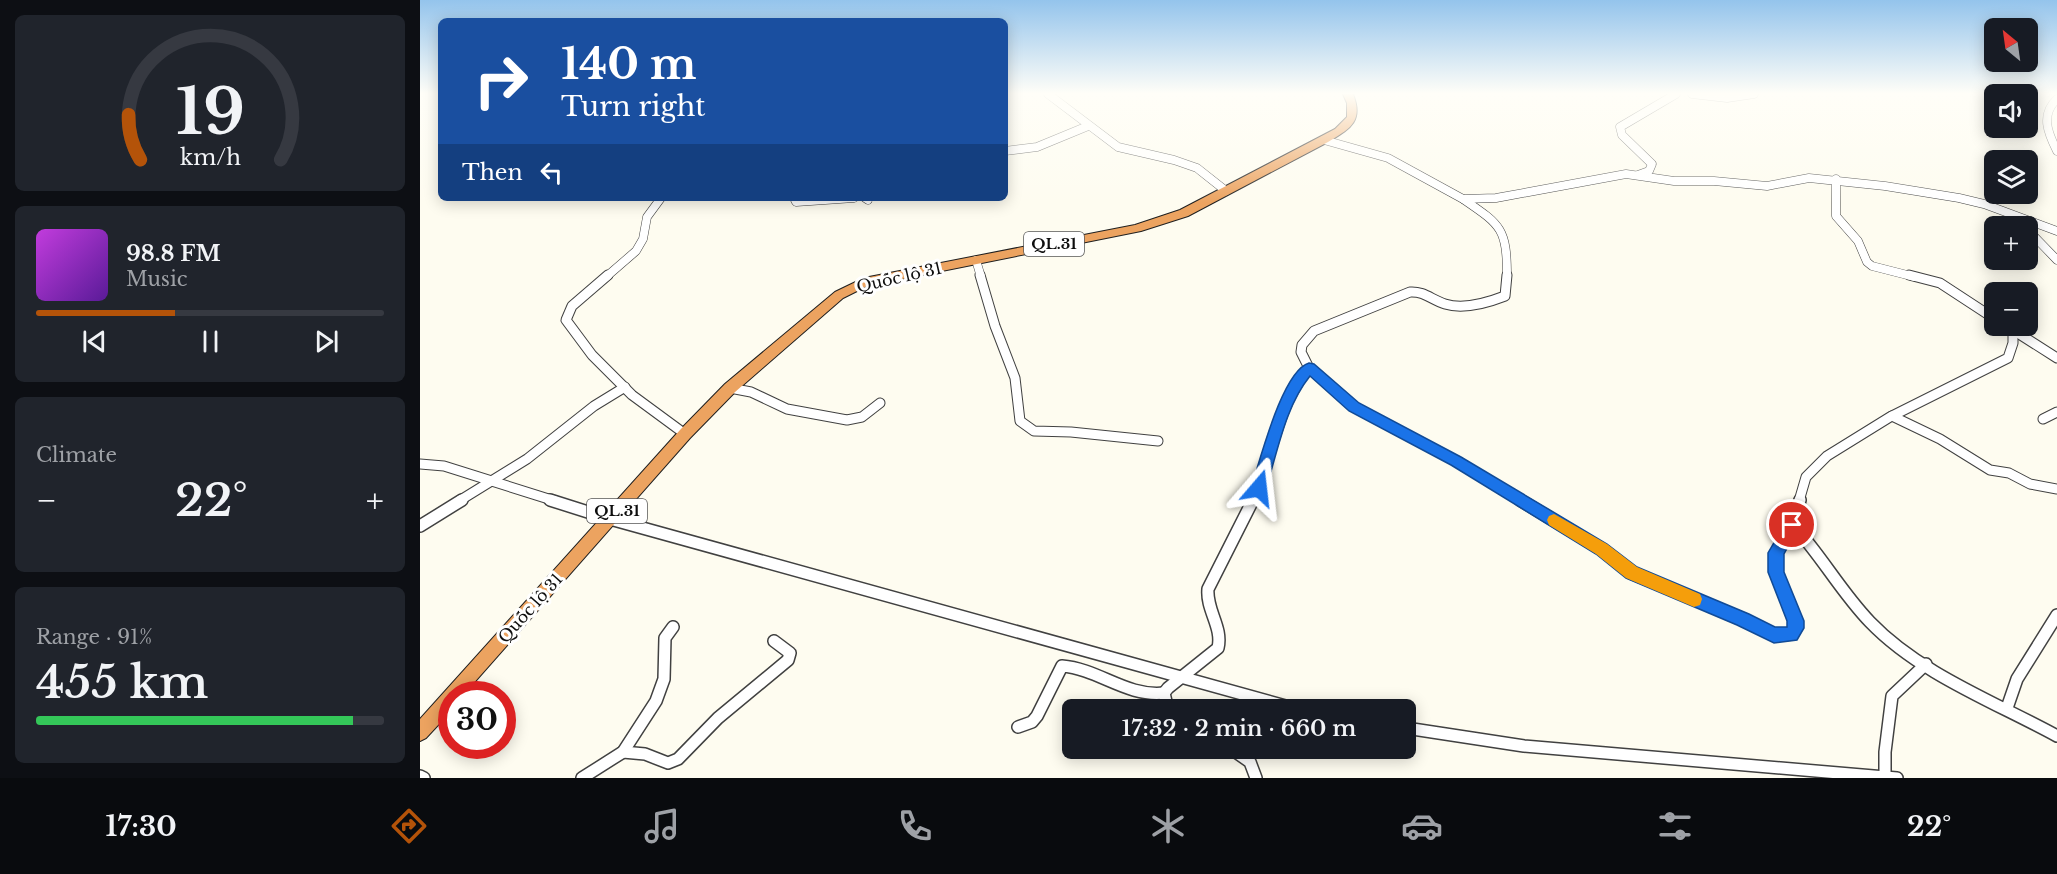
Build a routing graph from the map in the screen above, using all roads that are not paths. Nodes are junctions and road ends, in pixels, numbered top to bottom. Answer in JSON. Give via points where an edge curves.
{"nodes":[{"id":1,"x":1078,"y":130,"type":"edge"},
{"id":2,"x":1094,"y":130,"type":"edge"},
{"id":3,"x":1336,"y":130,"type":"edge"},
{"id":4,"x":1621,"y":130,"type":"edge"},
{"id":5,"x":2049,"y":130,"type":"edge"},
{"id":6,"x":1324,"y":140,"type":"junction"},
{"id":7,"x":1008,"y":151,"type":"edge"},
{"id":8,"x":2057,"y":151,"type":"edge"},
{"id":9,"x":1638,"y":175,"type":"junction"},
{"id":10,"x":1836,"y":179,"type":"junction"},
{"id":11,"x":1226,"y":191,"type":"junction"},
{"id":12,"x":1463,"y":200,"type":"junction"},
{"id":13,"x":659,"y":201,"type":"edge"},
{"id":14,"x":796,"y":201,"type":"edge"},
{"id":15,"x":810,"y":201,"type":"edge"},
{"id":16,"x":2004,"y":216,"type":"edge"},
{"id":17,"x":2038,"y":227,"type":"edge"},
{"id":18,"x":2057,"y":231,"type":"edge"},
{"id":19,"x":2038,"y":238,"type":"edge"},
{"id":20,"x":976,"y":260,"type":"junction"},
{"id":21,"x":2057,"y":260,"type":"edge"},
{"id":22,"x":1984,"y":312,"type":"edge"},
{"id":23,"x":2012,"y":336,"type":"edge"},
{"id":24,"x":2023,"y":336,"type":"edge"},
{"id":25,"x":2057,"y":358,"type":"edge"},
{"id":26,"x":1309,"y":368,"type":"junction"},
{"id":27,"x":624,"y":387,"type":"junction"},
{"id":28,"x":730,"y":388,"type":"junction"},
{"id":29,"x":880,"y":403,"type":"dead end"},
{"id":30,"x":2057,"y":412,"type":"edge"},
{"id":31,"x":1892,"y":416,"type":"junction"},
{"id":32,"x":2043,"y":419,"type":"dead end"},
{"id":33,"x":685,"y":434,"type":"junction"},
{"id":34,"x":1158,"y":441,"type":"dead end"},
{"id":35,"x":420,"y":464,"type":"edge"},
{"id":36,"x":491,"y":481,"type":"junction"},
{"id":37,"x":2057,"y":489,"type":"edge"},
{"id":38,"x":610,"y":519,"type":"junction"},
{"id":39,"x":1792,"y":525,"type":"junction"},
{"id":40,"x":420,"y":526,"type":"edge"},
{"id":41,"x":2057,"y":615,"type":"edge"},
{"id":42,"x":673,"y":627,"type":"dead end"},
{"id":43,"x":774,"y":641,"type":"dead end"},
{"id":44,"x":1926,"y":664,"type":"junction"},
{"id":45,"x":1183,"y":677,"type":"junction"},
{"id":46,"x":465,"y":681,"type":"edge"},
{"id":47,"x":1164,"y":693,"type":"junction"},
{"id":48,"x":1165,"y":699,"type":"edge"},
{"id":49,"x":1261,"y":699,"type":"edge"},
{"id":50,"x":2007,"y":708,"type":"junction"},
{"id":51,"x":438,"y":712,"type":"edge"},
{"id":52,"x":1018,"y":727,"type":"dead end"},
{"id":53,"x":1416,"y":730,"type":"edge"},
{"id":54,"x":420,"y":732,"type":"edge"},
{"id":55,"x":2057,"y":736,"type":"edge"},
{"id":56,"x":623,"y":752,"type":"junction"},
{"id":57,"x":1246,"y":759,"type":"edge"},
{"id":58,"x":582,"y":778,"type":"edge"},
{"id":59,"x":1257,"y":778,"type":"edge"},
{"id":60,"x":1889,"y":778,"type":"edge"}],
"edges":[{"from":1,"to":7,"type":"street","via":[[1032,149]]},
{"from":2,"to":11,"type":"street","via":[[1118,147],[1197,168]]},
{"from":3,"to":6,"type":"highway","name":"Quốc lộ 31","number":"QL.31"},
{"from":4,"to":9,"type":"street","via":[[1652,164],[1649,171]]},
{"from":5,"to":8,"type":"street"},
{"from":6,"to":11,"type":"highway","name":"Quốc lộ 31","number":"QL.31"},
{"from":6,"to":12,"type":"street","via":[[1388,158]]},
{"from":9,"to":10,"type":"street","via":[[1767,186],[1799,178]]},
{"from":9,"to":12,"type":"street","via":[[1615,175],[1496,198]]},
{"from":10,"to":16,"type":"street","via":[[1959,198]]},
{"from":10,"to":22,"type":"street","via":[[1836,216],[1858,242],[1867,262],[1940,283]]},
{"from":11,"to":20,"type":"highway","name":"Quốc lộ 31","number":"QL.31","via":[[1184,213],[1137,228]]},
{"from":12,"to":26,"type":"street","via":[[1501,231],[1507,267],[1505,296],[1453,306],[1423,293],[1410,292],[1314,331],[1301,352]]},
{"from":13,"to":27,"type":"street","via":[[647,218],[636,251],[577,301],[566,316],[592,355]]},
{"from":14,"to":15,"type":"street"},
{"from":17,"to":18,"type":"street"},
{"from":19,"to":21,"type":"street"},
{"from":20,"to":28,"type":"highway","name":"Quốc lộ 31","number":"QL.31","via":[[864,282],[839,295]]},
{"from":20,"to":34,"type":"street","via":[[1015,378],[1020,421],[1034,431]]},
{"from":23,"to":31,"type":"street","via":[[2008,358]]},
{"from":24,"to":25,"type":"street"},
{"from":26,"to":39,"type":"street","via":[[1354,407],[1456,461],[1601,549],[1631,573],[1774,635],[1791,634],[1796,628],[1776,572],[1776,553]]},
{"from":26,"to":45,"type":"street","via":[[1294,387],[1282,413],[1259,488],[1208,589],[1206,599],[1220,635],[1218,648]]},
{"from":27,"to":33,"type":"street"},
{"from":27,"to":36,"type":"street"},
{"from":28,"to":29,"type":"street","via":[[751,392],[787,409],[847,420],[862,417]]},
{"from":28,"to":33,"type":"highway","name":"Quốc lộ 31","number":"QL.31"},
{"from":30,"to":32,"type":"street"},
{"from":31,"to":37,"type":"street","via":[[1940,439],[1990,470]]},
{"from":31,"to":39,"type":"street","via":[[1827,456],[1806,477]]},
{"from":33,"to":38,"type":"highway","name":"Quốc lộ 31","number":"QL.31"},
{"from":35,"to":36,"type":"street","via":[[444,466]]},
{"from":36,"to":38,"type":"street"},
{"from":36,"to":40,"type":"street"},
{"from":38,"to":45,"type":"street"},
{"from":38,"to":46,"type":"highway","name":"Quốc lộ 31","number":"QL.31"},
{"from":39,"to":44,"type":"street","via":[[1859,609],[1884,634]]},
{"from":41,"to":50,"type":"street","via":[[2017,679]]},
{"from":42,"to":56,"type":"street","via":[[663,646],[664,680],[657,701]]},
{"from":43,"to":56,"type":"street","via":[[790,653],[788,660],[718,718],[678,759],[668,763],[645,754]]},
{"from":44,"to":50,"type":"street"},
{"from":44,"to":60,"type":"street","via":[[1892,696],[1884,752]]},
{"from":45,"to":47,"type":"street"},
{"from":45,"to":49,"type":"street"},
{"from":47,"to":48,"type":"street"},
{"from":47,"to":52,"type":"street","via":[[1137,693],[1101,676],[1062,666],[1037,716]]},
{"from":50,"to":55,"type":"street"},
{"from":51,"to":54,"type":"highway","name":"Quốc lộ 31","number":"QL.31"},
{"from":53,"to":60,"type":"street","via":[[1524,746]]},
{"from":56,"to":58,"type":"street"},
{"from":57,"to":59,"type":"street"}]}
